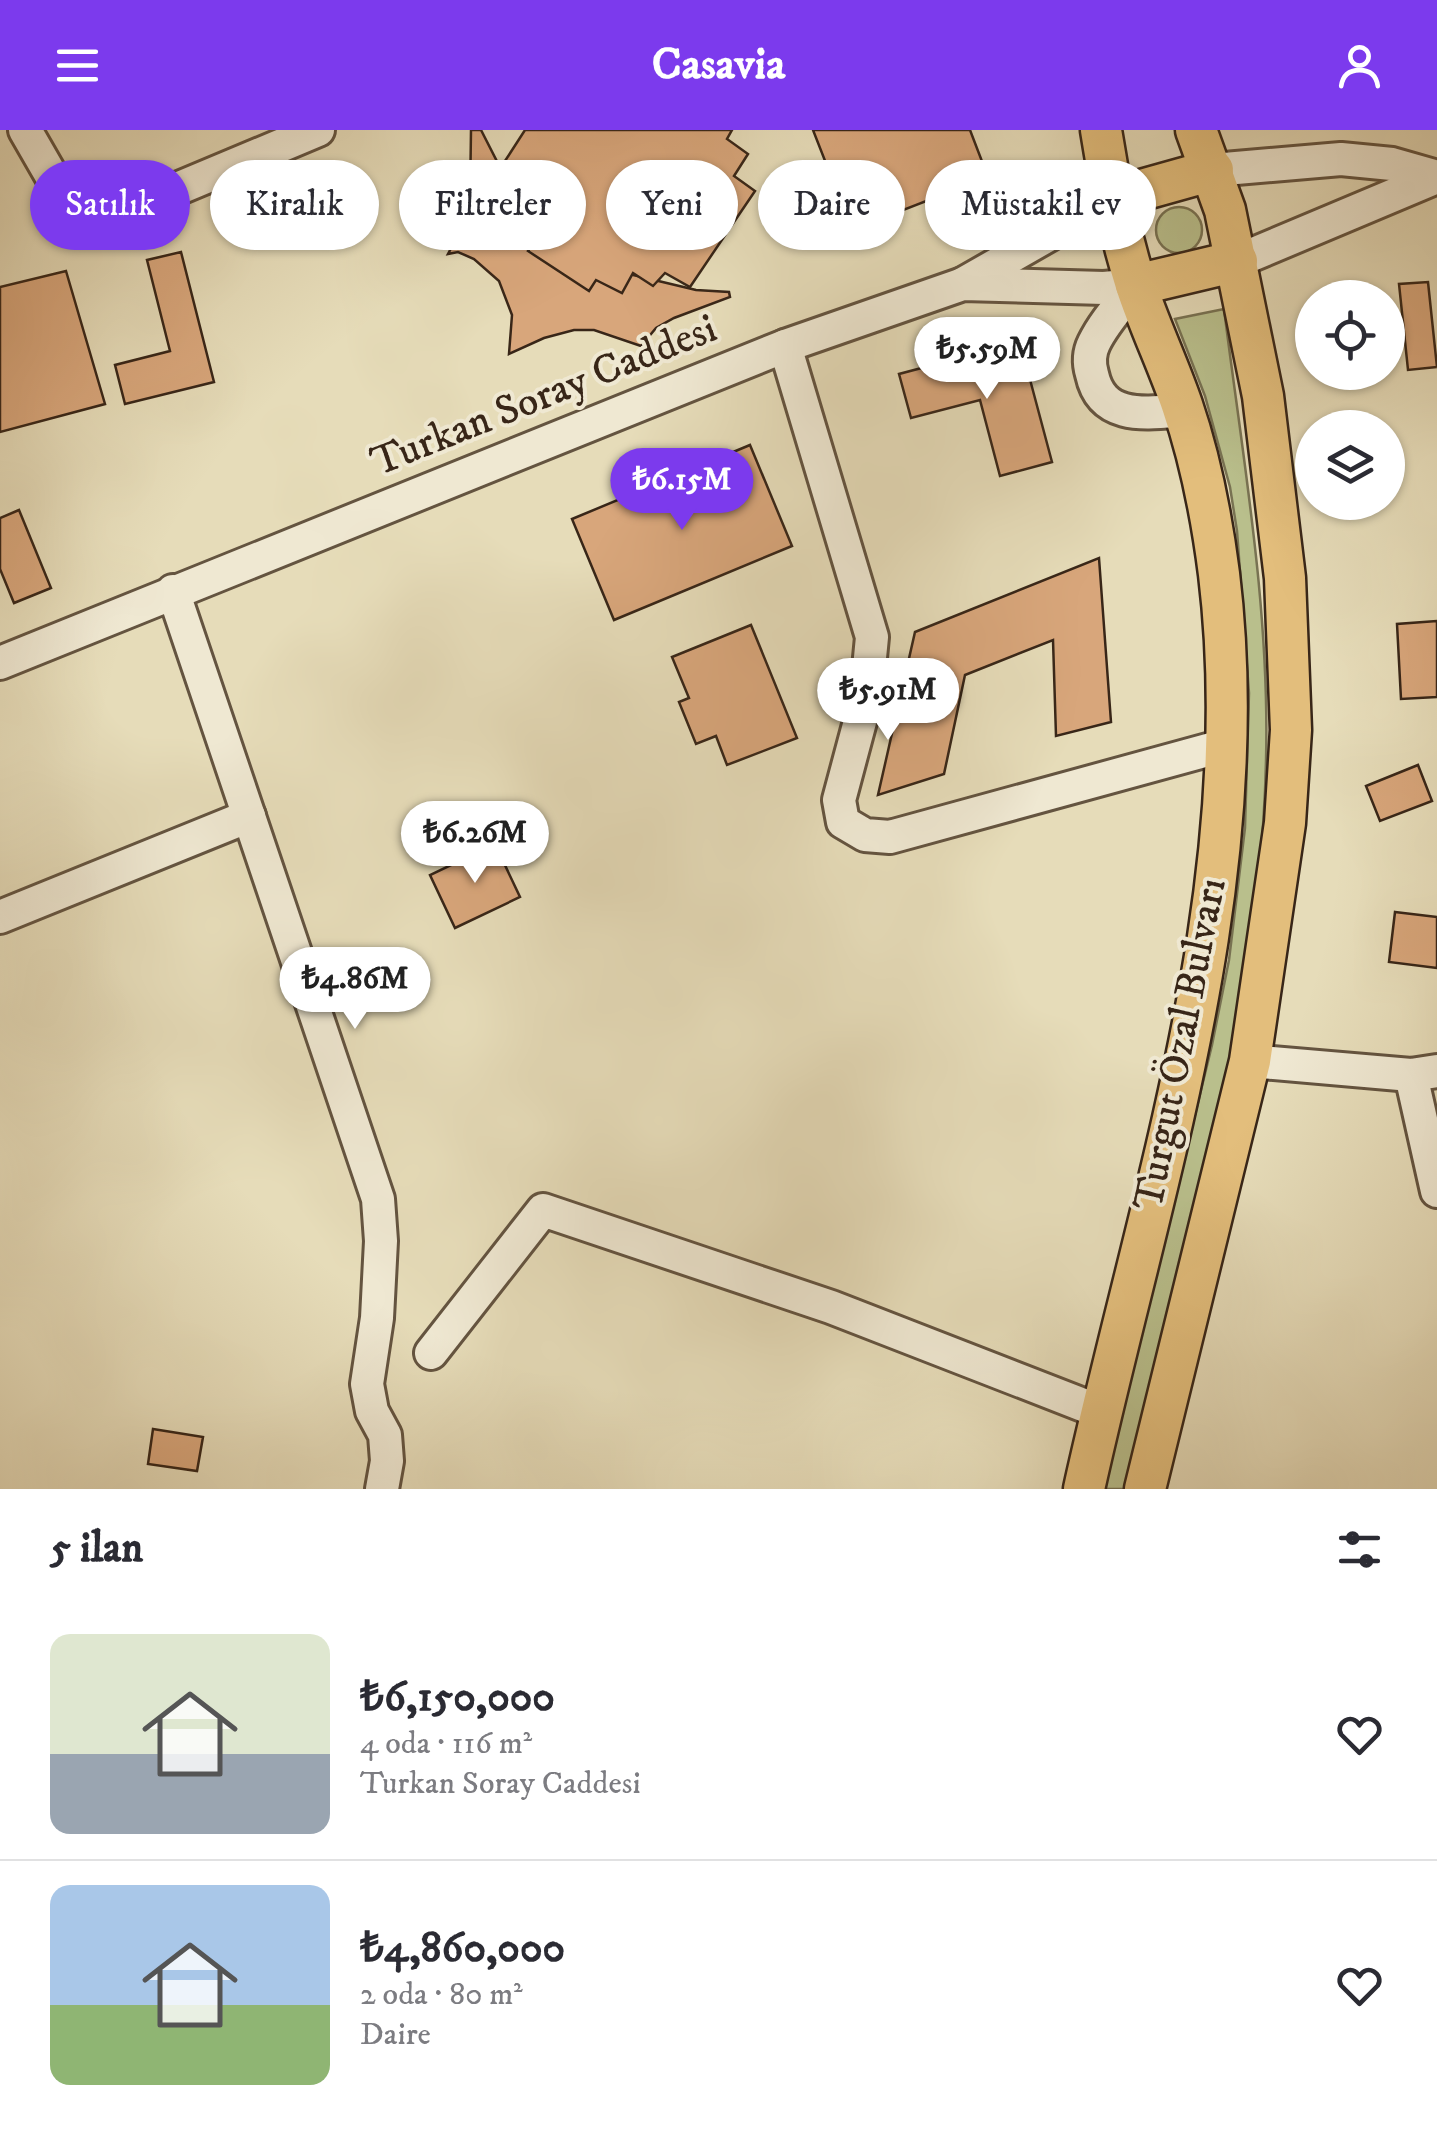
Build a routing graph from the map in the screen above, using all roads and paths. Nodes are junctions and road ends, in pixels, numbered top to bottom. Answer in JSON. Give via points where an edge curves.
{"nodes":[{"id":1,"x":25,"y":130,"type":"edge"},
{"id":2,"x":318,"y":130,"type":"edge"},
{"id":3,"x":1101,"y":130,"type":"edge"},
{"id":4,"x":1196,"y":130,"type":"edge"},
{"id":5,"x":1106,"y":160,"type":"edge"},
{"id":6,"x":1213,"y":170,"type":"junction"},
{"id":7,"x":1437,"y":177,"type":"edge"},
{"id":8,"x":1156,"y":186,"type":"edge"},
{"id":9,"x":1022,"y":250,"type":"edge"},
{"id":10,"x":1126,"y":250,"type":"edge"},
{"id":11,"x":1237,"y":262,"type":"junction"},
{"id":12,"x":963,"y":284,"type":"junction"},
{"id":13,"x":1136,"y":285,"type":"junction"},
{"id":14,"x":784,"y":346,"type":"junction"},
{"id":15,"x":1184,"y":410,"type":"junction"},
{"id":16,"x":173,"y":591,"type":"junction"},
{"id":17,"x":0,"y":663,"type":"edge"},
{"id":18,"x":1226,"y":745,"type":"junction"},
{"id":19,"x":249,"y":816,"type":"junction"},
{"id":20,"x":0,"y":917,"type":"edge"},
{"id":21,"x":1250,"y":1060,"type":"junction"},
{"id":22,"x":1424,"y":1073,"type":"edge"},
{"id":23,"x":1437,"y":1190,"type":"edge"},
{"id":24,"x":431,"y":1353,"type":"dead end"},
{"id":25,"x":1101,"y":1412,"type":"junction"},
{"id":26,"x":382,"y":1489,"type":"edge"},
{"id":27,"x":1084,"y":1489,"type":"edge"},
{"id":28,"x":1145,"y":1489,"type":"edge"}],
"edges":[{"from":1,"to":2,"type":"street","via":[[63,196],[98,216],[134,208]]},
{"from":3,"to":5,"type":"main road","name":"Turgut Özal Bulvarı"},
{"from":4,"to":6,"type":"main road","name":"Turgut Özal Bulvarı"},
{"from":6,"to":7,"type":"street","via":[[1341,159]]},
{"from":6,"to":8,"type":"main road"},
{"from":6,"to":11,"type":"main road","name":"Turgut Özal Bulvarı"},
{"from":7,"to":11,"type":"street"},
{"from":9,"to":12,"type":"street"},
{"from":10,"to":13,"type":"main road","name":"Turgut Özal Bulvarı"},
{"from":11,"to":13,"type":"main road"},
{"from":11,"to":21,"type":"main road","name":"Turgut Özal Bulvarı","via":[[1278,508],[1291,730],[1285,822]]},
{"from":12,"to":13,"type":"street","name":"Turkan Soray Caddesi"},
{"from":12,"to":14,"type":"street","name":"Turkan Soray Caddesi"},
{"from":13,"to":15,"type":"main road","name":"Turgut Özal Bulvarı"},
{"from":13,"to":15,"type":"street","via":[[1091,348],[1094,382],[1106,402],[1122,411]]},
{"from":14,"to":16,"type":"street","name":"Turkan Soray Caddesi"},
{"from":14,"to":18,"type":"street","via":[[872,637],[866,699],[839,800],[843,822],[865,835],[890,837]]},
{"from":15,"to":18,"type":"main road","name":"Turgut Özal Bulvarı","via":[[1218,572]]},
{"from":16,"to":17,"type":"street","name":"Turkan Soray Caddesi"},
{"from":16,"to":19,"type":"street"},
{"from":18,"to":25,"type":"main road","name":"Turgut Özal Bulvarı","via":[[1198,1000]]},
{"from":19,"to":20,"type":"street"},
{"from":19,"to":26,"type":"street","via":[[378,1199],[377,1318],[367,1384],[384,1435]]},
{"from":21,"to":22,"type":"street"},
{"from":21,"to":28,"type":"main road","name":"Turgut Özal Bulvarı"},
{"from":22,"to":23,"type":"street"},
{"from":24,"to":25,"type":"street","via":[[543,1210],[831,1306]]},
{"from":25,"to":27,"type":"main road","name":"Turgut Özal Bulvarı"}]}
